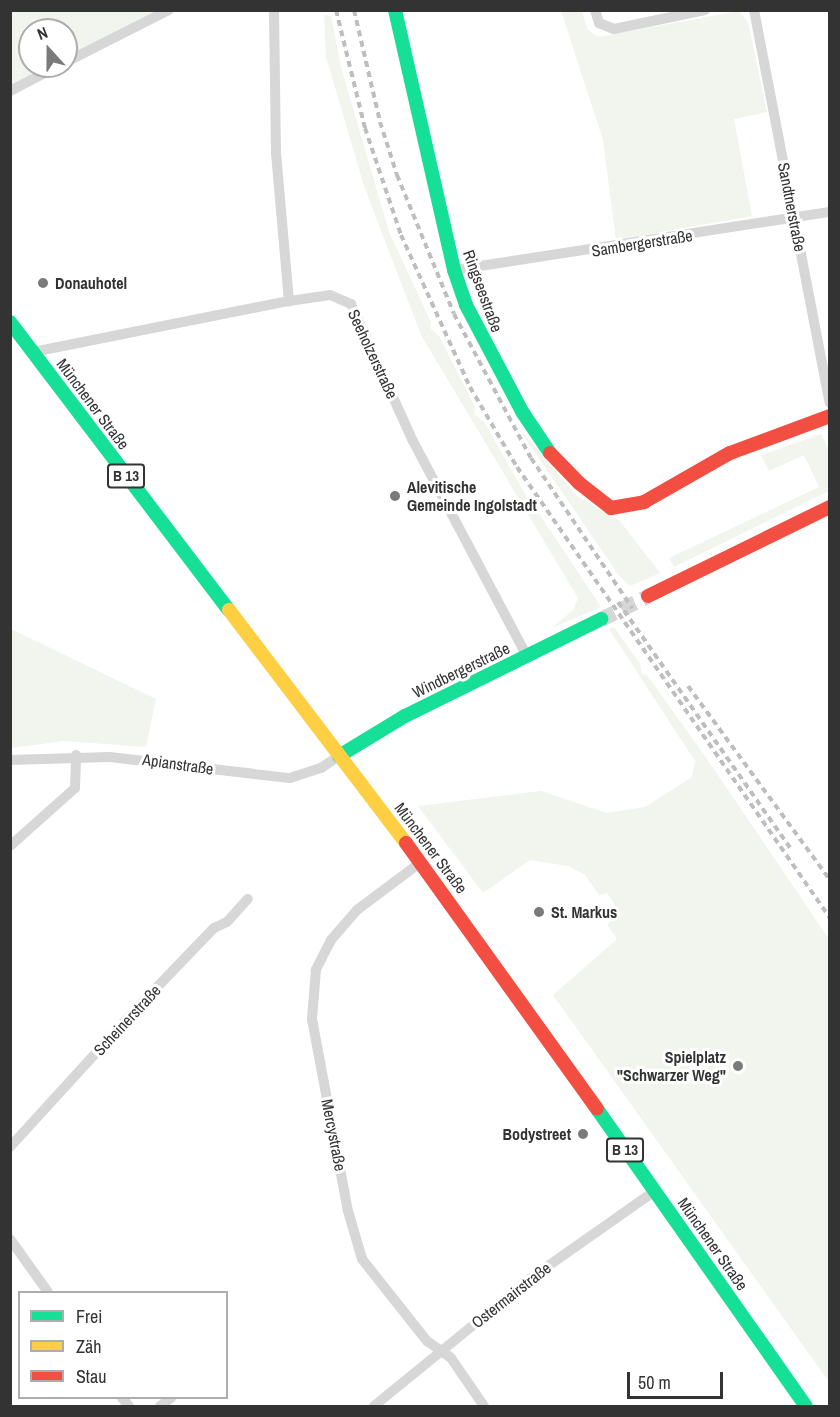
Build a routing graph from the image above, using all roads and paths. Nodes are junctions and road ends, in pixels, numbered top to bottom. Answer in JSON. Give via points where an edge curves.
{"nodes":[{"id":1,"x":169,"y":10,"type":"edge"},
{"id":2,"x":274,"y":10,"type":"edge"},
{"id":3,"x":395,"y":10,"type":"edge"},
{"id":4,"x":595,"y":10,"type":"edge"},
{"id":5,"x":705,"y":10,"type":"edge"},
{"id":6,"x":754,"y":10,"type":"edge"},
{"id":7,"x":78,"y":56,"type":"edge"},
{"id":8,"x":35,"y":78,"type":"edge"},
{"id":9,"x":10,"y":91,"type":"edge"},
{"id":10,"x":830,"y":212,"type":"edge"},
{"id":11,"x":795,"y":218,"type":"junction"},
{"id":12,"x":454,"y":270,"type":"junction"},
{"id":13,"x":289,"y":301,"type":"junction"},
{"id":14,"x":10,"y":322,"type":"edge"},
{"id":15,"x":33,"y":352,"type":"junction"},
{"id":16,"x":830,"y":404,"type":"edge"},
{"id":17,"x":830,"y":416,"type":"edge"},
{"id":18,"x":830,"y":507,"type":"edge"},
{"id":19,"x":648,"y":596,"type":"tunnel mouth"},
{"id":20,"x":601,"y":619,"type":"tunnel mouth"},
{"id":21,"x":527,"y":656,"type":"junction"},
{"id":22,"x":75,"y":755,"type":"junction"},
{"id":23,"x":339,"y":756,"type":"junction"},
{"id":24,"x":10,"y":760,"type":"edge"},
{"id":25,"x":10,"y":846,"type":"edge"},
{"id":26,"x":421,"y":862,"type":"junction"},
{"id":27,"x":248,"y":899,"type":"dead end"},
{"id":28,"x":10,"y":1147,"type":"edge"},
{"id":29,"x":655,"y":1191,"type":"junction"},
{"id":30,"x":10,"y":1239,"type":"edge"},
{"id":31,"x":47,"y":1291,"type":"edge"},
{"id":32,"x":441,"y":1352,"type":"junction"},
{"id":33,"x":803,"y":1405,"type":"edge"},
{"id":34,"x":374,"y":1407,"type":"edge"},
{"id":35,"x":484,"y":1407,"type":"edge"}],
"edges":[{"from":1,"to":7,"type":"street"},
{"from":2,"to":13,"type":"street","via":[[276,153]]},
{"from":3,"to":12,"type":"main road","name":"Ringseestraße","via":[[411,65]]},
{"from":4,"to":5,"type":"street","via":[[604,28],[633,26]]},
{"from":6,"to":11,"type":"street","name":"Sandtnerstraße"},
{"from":8,"to":9,"type":"street"},
{"from":10,"to":11,"type":"street","name":"Sambergerstraße"},
{"from":11,"to":12,"type":"street","name":"Sambergerstraße"},
{"from":11,"to":16,"type":"street","name":"Sandtnerstraße"},
{"from":12,"to":17,"type":"main road","name":"Ringseestraße","via":[[483,341],[523,413],[552,455],[611,508],[644,502],[730,453]]},
{"from":13,"to":15,"type":"street","name":"Seeholzerstraße"},
{"from":13,"to":21,"type":"street","name":"Seeholzerstraße","via":[[330,295],[351,304],[413,441]]},
{"from":14,"to":15,"type":"main road","name":"Münchener Straße","number":"B 13"},
{"from":15,"to":23,"type":"main road","name":"Münchener Straße","number":"B 13"},
{"from":18,"to":19,"type":"main road"},
{"from":20,"to":21,"type":"main road","name":"Windbergerstraße"},
{"from":21,"to":23,"type":"main road","name":"Windbergerstraße","via":[[405,716]]},
{"from":22,"to":23,"type":"street","name":"Apianstraße","via":[[145,759],[290,778],[314,771]]},
{"from":22,"to":24,"type":"street","name":"Apianstraße"},
{"from":22,"to":25,"type":"street","via":[[75,788]]},
{"from":23,"to":26,"type":"main road","name":"Münchener Straße","number":"B 13"},
{"from":26,"to":29,"type":"main road","name":"Münchener Straße","number":"B 13"},
{"from":26,"to":32,"type":"street","name":"Mercystraße","via":[[357,910],[331,940],[316,970],[312,1019],[356,1245],[371,1273],[427,1341]]},
{"from":27,"to":28,"type":"street","name":"Scheinerstraße","via":[[227,922],[213,928],[135,1009]]},
{"from":29,"to":32,"type":"street","name":"Ostermairstraße","via":[[531,1278]]},
{"from":29,"to":33,"type":"main road","name":"Münchener Straße","number":"B 13"},
{"from":30,"to":31,"type":"street"},
{"from":32,"to":34,"type":"street","name":"Ostermairstraße"},
{"from":32,"to":35,"type":"street","name":"Mercystraße","via":[[451,1358]]}]}
